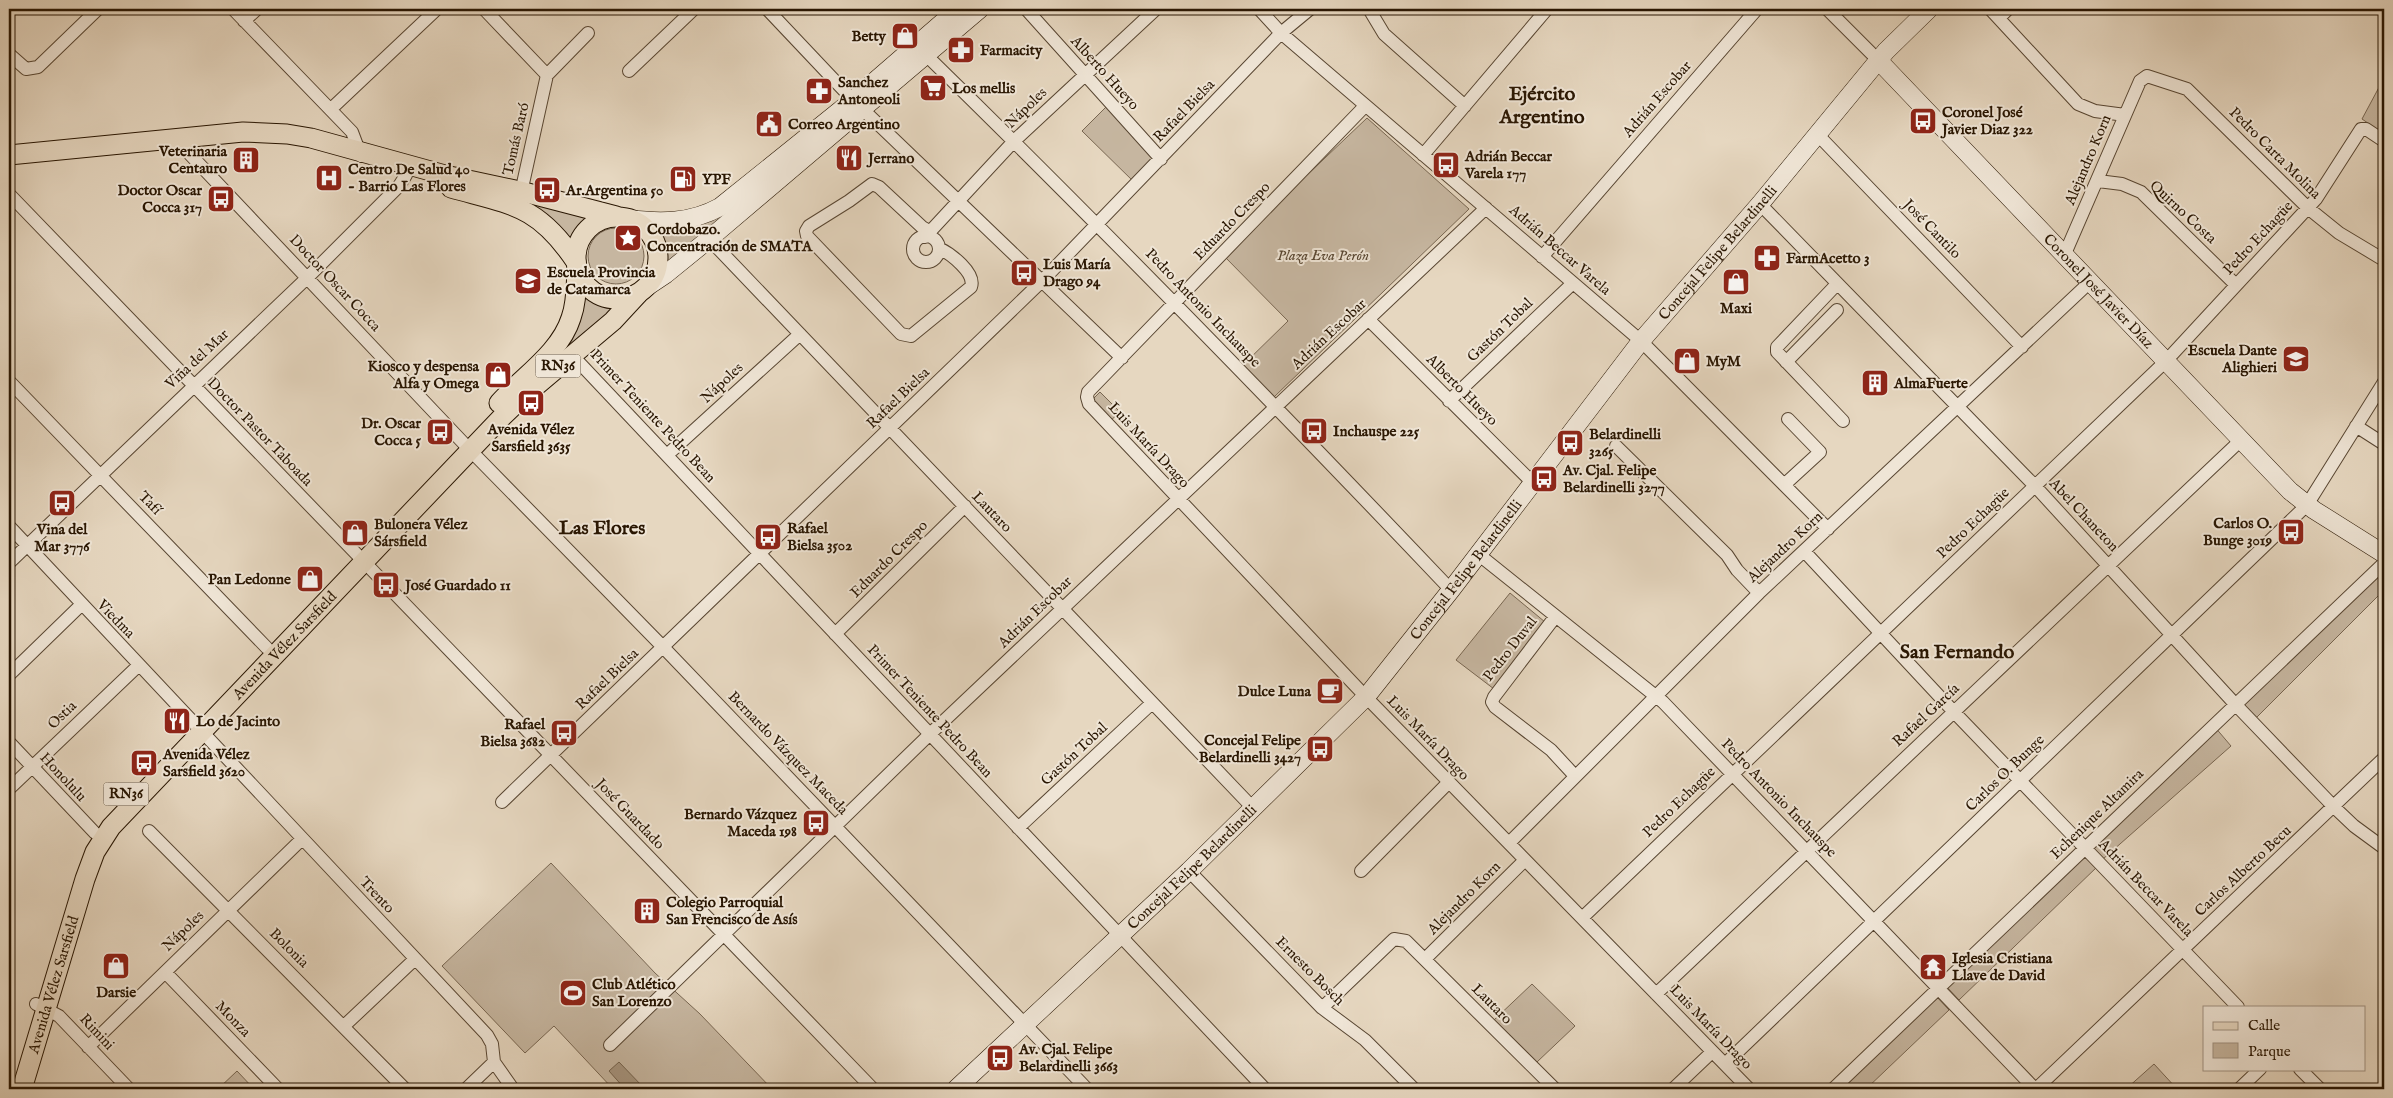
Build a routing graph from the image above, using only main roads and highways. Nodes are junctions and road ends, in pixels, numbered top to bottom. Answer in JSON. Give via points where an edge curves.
{"nodes":[{"id":1,"x":958,"y":9,"type":"edge"},
{"id":2,"x":980,"y":9,"type":"edge"},
{"id":3,"x":1929,"y":9,"type":"edge"},
{"id":4,"x":1879,"y":61,"type":"junction"},
{"id":5,"x":858,"y":104,"type":"junction"},
{"id":6,"x":9,"y":155,"type":"edge"},
{"id":7,"x":361,"y":156,"type":"junction"},
{"id":8,"x":9,"y":166,"type":"edge"},
{"id":9,"x":522,"y":200,"type":"junction"},
{"id":10,"x":623,"y":218,"type":"junction"},
{"id":11,"x":576,"y":265,"type":"junction"},
{"id":12,"x":642,"y":291,"type":"junction"},
{"id":13,"x":466,"y":446,"type":"junction"},
{"id":14,"x":2384,"y":554,"type":"edge"},
{"id":15,"x":359,"y":559,"type":"junction"},
{"id":16,"x":198,"y":729,"type":"junction"},
{"id":17,"x":41,"y":1006,"type":"junction"},
{"id":18,"x":11,"y":1089,"type":"edge"},
{"id":19,"x":22,"y":1089,"type":"edge"},
{"id":20,"x":956,"y":1089,"type":"edge"}],
"edges":[{"from":1,"to":5,"type":"main road","name":"Avenida Vélez Sarsfield","number":"RN36"},
{"from":2,"to":5,"type":"main road","name":"Avenida Vélez Sarsfield","number":"RN36","via":[[926,55]]},
{"from":3,"to":4,"type":"main road","name":"Concejal Felipe Belardinelli"},
{"from":4,"to":14,"type":"main road","name":"Coronel José Javier Díaz","via":[[2290,491]]},
{"from":4,"to":20,"type":"main road","name":"Concejal Felipe Belardinelli","via":[[1641,341],[1366,697],[1188,871]]},
{"from":5,"to":10,"type":"main road","name":"Avenida Vélez Sarsfield","number":"RN36","via":[[711,212],[667,222]]},
{"from":5,"to":12,"type":"main road","name":"Avenida Vélez Sarsfield","number":"RN36","via":[[709,239]]},
{"from":6,"to":7,"type":"main road","via":[[243,132],[287,134]]},
{"from":7,"to":8,"type":"main road","via":[[292,143],[254,143]]},
{"from":7,"to":9,"type":"main road","via":[[445,175]]},
{"from":7,"to":9,"type":"main road","via":[[406,175]]},
{"from":9,"to":10,"type":"main road"},
{"from":9,"to":11,"type":"main road","via":[[549,227]]},
{"from":10,"to":11,"type":"main road","number":"RN36","via":[[600,220],[585,232],[576,250]]},
{"from":10,"to":12,"type":"main road","number":"RN36","via":[[646,229],[656,246],[657,266]]},
{"from":11,"to":12,"type":"main road","number":"RN36","via":[[585,283],[598,294],[614,299]]},
{"from":11,"to":13,"type":"main road","name":"Avenida Vélez Sarsfield","number":"RN36","via":[[574,309],[562,337]]},
{"from":12,"to":13,"type":"main road","name":"Avenida Vélez Sarsfield","number":"RN36","via":[[614,321]]},
{"from":13,"to":15,"type":"main road","name":"Avenida Vélez Sarsfield","number":"RN36"},
{"from":15,"to":16,"type":"main road","name":"Avenida Vélez Sarsfield","number":"RN36"},
{"from":15,"to":16,"type":"main road","name":"Avenida Vélez Sarsfield","number":"RN36","via":[[267,648]]},
{"from":16,"to":17,"type":"main road","name":"Avenida Vélez Sarsfield","number":"RN36","via":[[103,838],[85,879]]},
{"from":16,"to":17,"type":"main road","name":"Avenida Vélez Sarsfield","number":"RN36","via":[[119,801],[94,833],[80,860]]},
{"from":17,"to":18,"type":"main road","name":"Avenida Vélez Sarsfield","number":"RN36"},
{"from":17,"to":19,"type":"main road","name":"Avenida Vélez Sarsfield","number":"RN36"}]}
